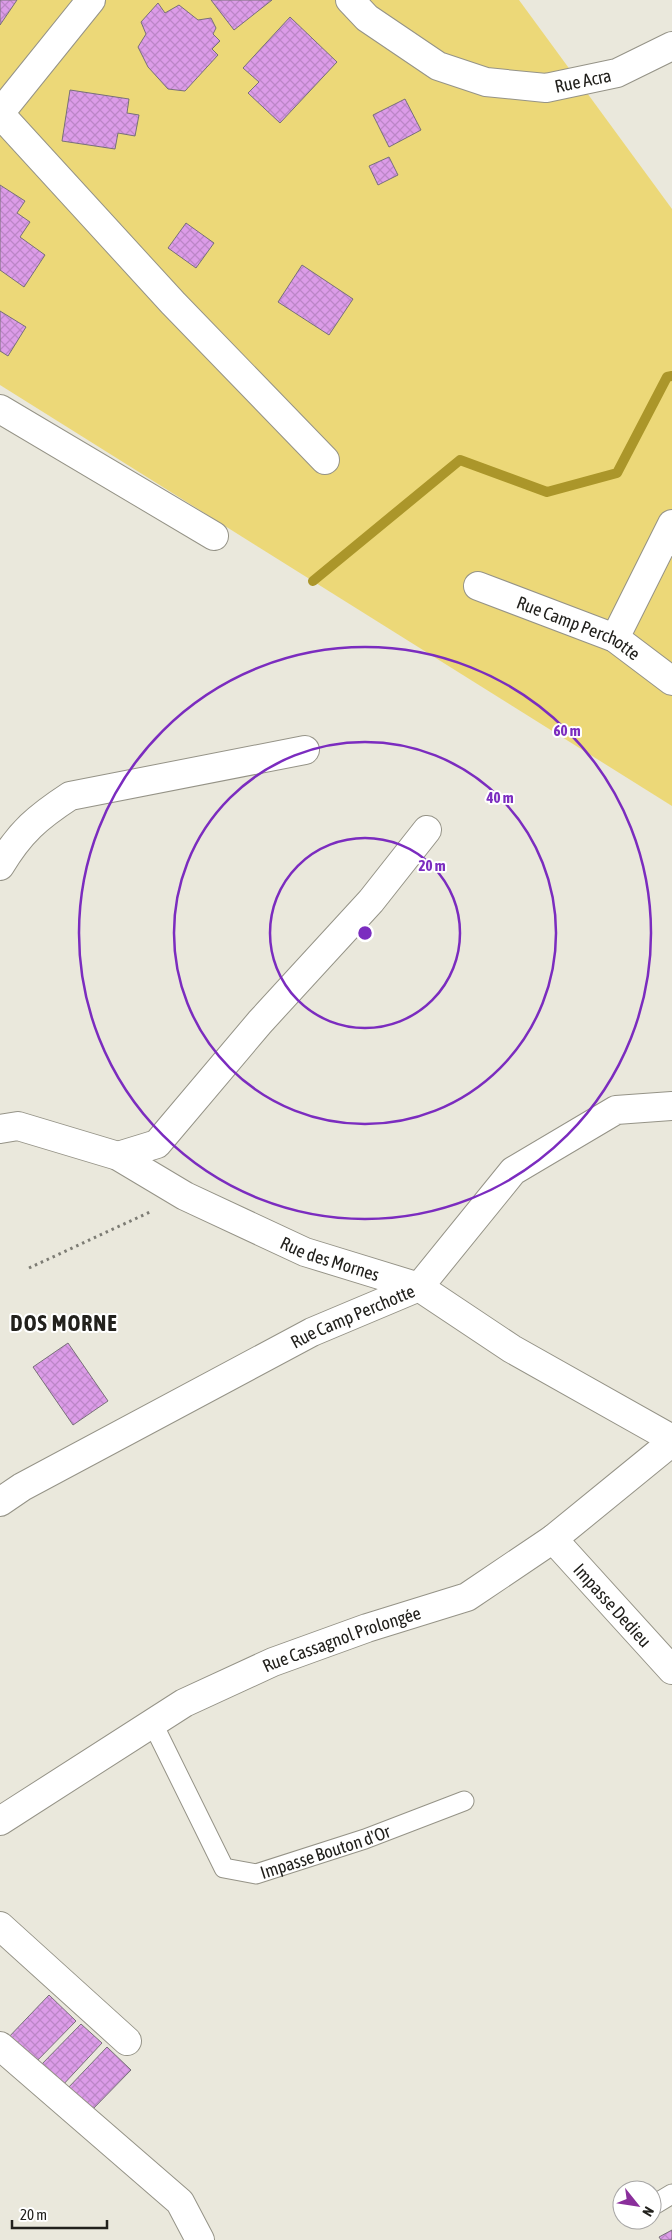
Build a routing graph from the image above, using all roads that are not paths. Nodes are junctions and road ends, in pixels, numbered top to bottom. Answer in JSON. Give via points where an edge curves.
{"nodes":[{"id":1,"x":91,"y":0,"type":"edge"},
{"id":2,"x":350,"y":0,"type":"edge"},
{"id":3,"x":672,"y":46,"type":"edge"},
{"id":4,"x":0,"y":113,"type":"edge"},
{"id":5,"x":0,"y":409,"type":"edge"},
{"id":6,"x":325,"y":460,"type":"dead end"},
{"id":7,"x":672,"y":524,"type":"edge"},
{"id":8,"x":214,"y":536,"type":"dead end"},
{"id":9,"x":478,"y":586,"type":"dead end"},
{"id":10,"x":615,"y":638,"type":"junction"},
{"id":11,"x":672,"y":681,"type":"edge"},
{"id":12,"x":305,"y":750,"type":"dead end"},
{"id":13,"x":427,"y":830,"type":"dead end"},
{"id":14,"x":0,"y":866,"type":"edge"},
{"id":15,"x":672,"y":1106,"type":"edge"},
{"id":16,"x":6,"y":1123,"type":"edge"},
{"id":17,"x":118,"y":1156,"type":"junction"},
{"id":18,"x":419,"y":1287,"type":"junction"},
{"id":19,"x":672,"y":1440,"type":"edge"},
{"id":20,"x":0,"y":1502,"type":"edge"},
{"id":21,"x":553,"y":1539,"type":"junction"},
{"id":22,"x":672,"y":1670,"type":"edge"},
{"id":23,"x":152,"y":1722,"type":"junction"},
{"id":24,"x":464,"y":1800,"type":"dead end"},
{"id":25,"x":0,"y":1821,"type":"edge"},
{"id":26,"x":0,"y":1926,"type":"edge"},
{"id":27,"x":127,"y":2041,"type":"dead end"},
{"id":28,"x":0,"y":2046,"type":"edge"},
{"id":29,"x":200,"y":2240,"type":"edge"}],
"edges":[{"from":1,"to":4,"type":"street"},
{"from":2,"to":3,"type":"street","name":"Rue Acra","via":[[367,18],[438,66],[486,82],[546,88],[617,73]]},
{"from":4,"to":6,"type":"street","via":[[174,303]]},
{"from":5,"to":8,"type":"street"},
{"from":7,"to":10,"type":"street"},
{"from":9,"to":10,"type":"street","name":"Rue Camp Perchotte"},
{"from":10,"to":11,"type":"street","name":"Rue Camp Perchotte"},
{"from":12,"to":14,"type":"street","via":[[70,796],[38,817],[11,847]]},
{"from":13,"to":17,"type":"street","via":[[371,901],[260,1022],[157,1144]]},
{"from":15,"to":18,"type":"street","name":"Rue Camp Perchotte","via":[[616,1110],[513,1171]]},
{"from":16,"to":17,"type":"street","name":"Rue des Mornes"},
{"from":17,"to":18,"type":"street","name":"Rue des Mornes","via":[[185,1196],[304,1252]]},
{"from":18,"to":19,"type":"street","name":"Rue des Mornes","via":[[512,1349]]},
{"from":18,"to":20,"type":"street","name":"Rue Camp Perchotte","via":[[312,1332],[22,1487]]},
{"from":19,"to":21,"type":"street","name":"Rue Cassagnol Prolongée"},
{"from":21,"to":22,"type":"street","name":"Impasse Dedieu"},
{"from":21,"to":23,"type":"street","name":"Rue Cassagnol Prolongée","via":[[466,1596],[273,1662],[184,1703]]},
{"from":23,"to":24,"type":"lane","name":"Impasse Bouton d'Or","via":[[224,1868],[256,1874],[365,1840]]},
{"from":23,"to":25,"type":"street","name":"Rue Cassagnol Prolongée"},
{"from":26,"to":27,"type":"street"},
{"from":28,"to":29,"type":"street","via":[[180,2202]]}]}
